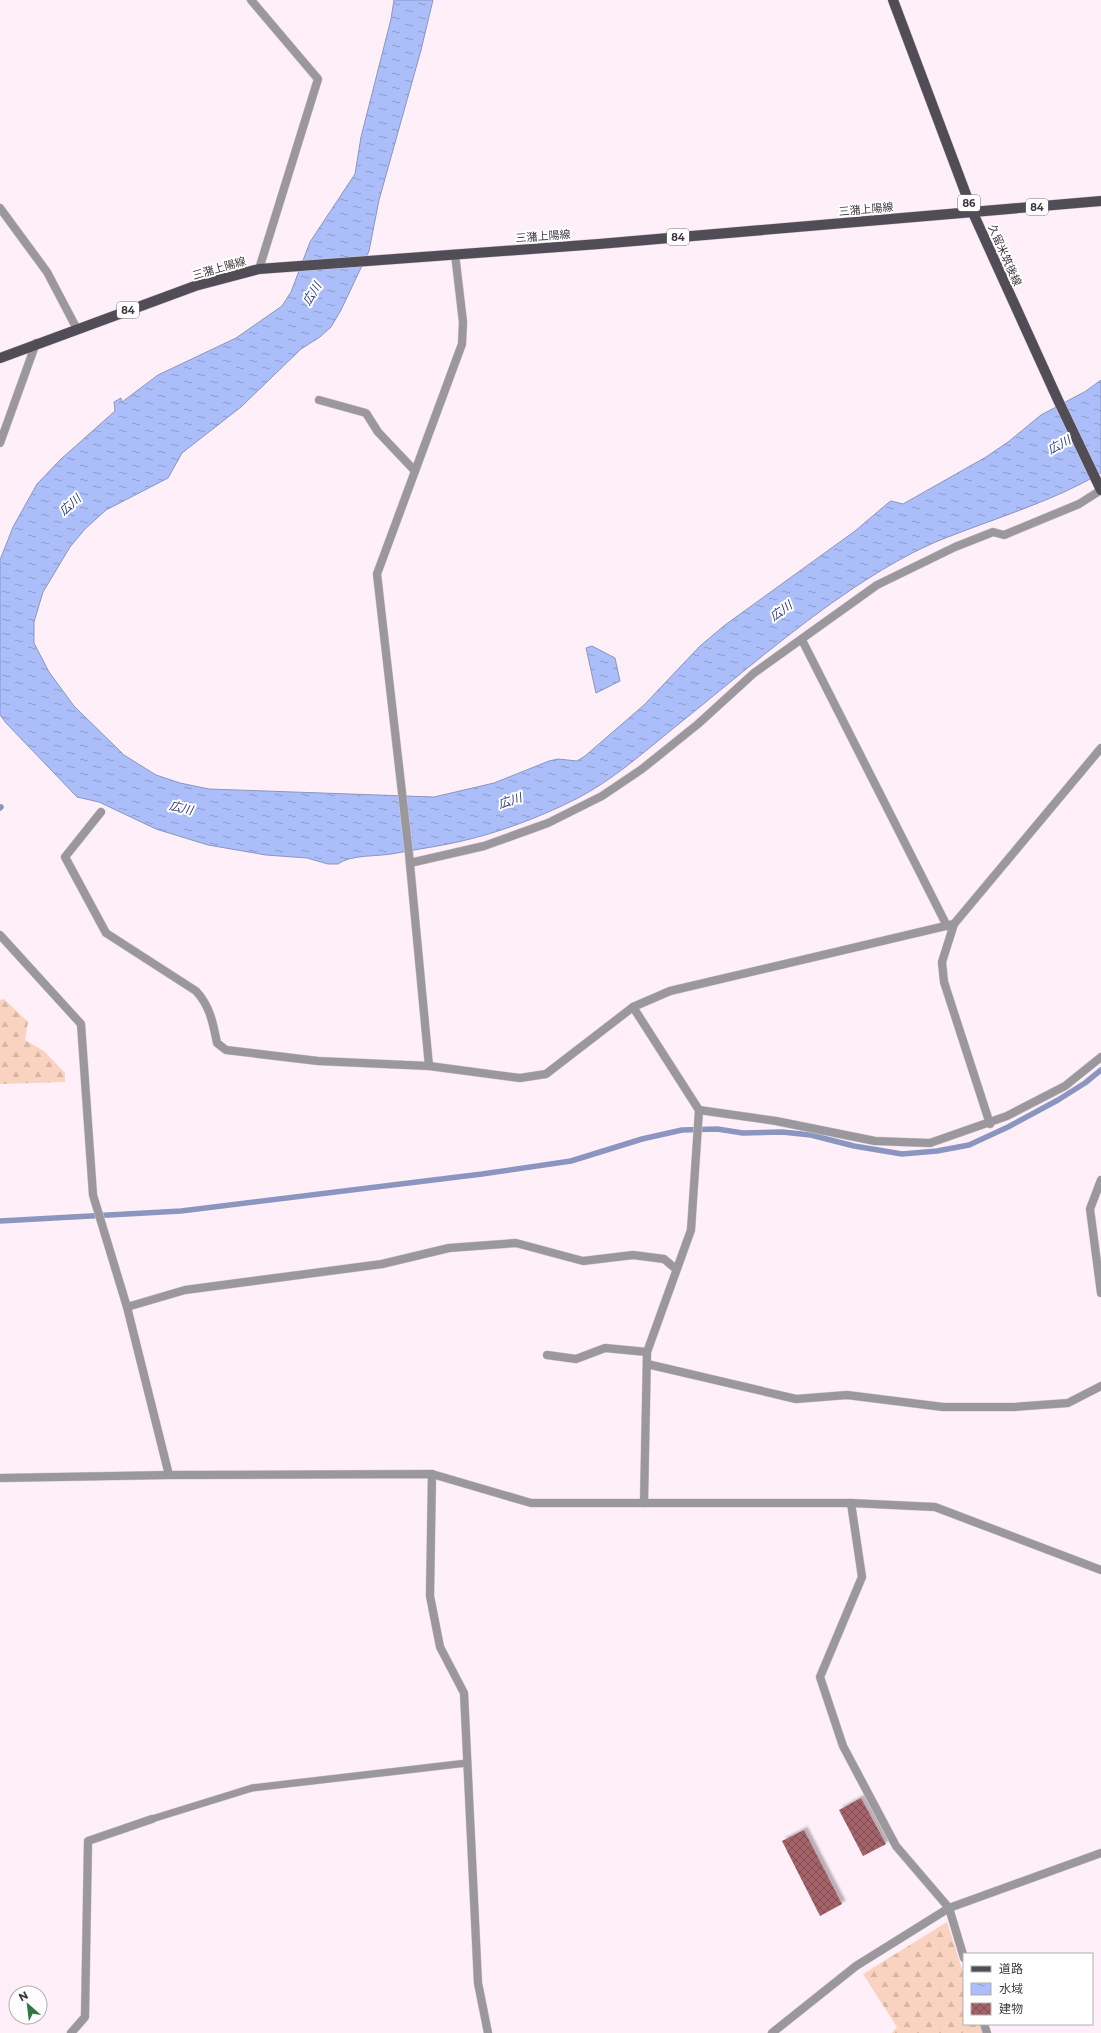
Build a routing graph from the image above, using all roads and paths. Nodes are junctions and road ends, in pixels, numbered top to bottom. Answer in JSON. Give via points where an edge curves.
{"nodes":[{"id":1,"x":251,"y":0,"type":"edge"},
{"id":2,"x":893,"y":0,"type":"edge"},
{"id":3,"x":1101,"y":201,"type":"edge"},
{"id":4,"x":0,"y":208,"type":"edge"},
{"id":5,"x":973,"y":213,"type":"junction"},
{"id":6,"x":455,"y":254,"type":"junction"},
{"id":7,"x":258,"y":269,"type":"junction"},
{"id":8,"x":77,"y":330,"type":"junction"},
{"id":9,"x":36,"y":343,"type":"junction"},
{"id":10,"x":0,"y":358,"type":"edge"},
{"id":11,"x":319,"y":400,"type":"dead end"},
{"id":12,"x":0,"y":443,"type":"edge"},
{"id":13,"x":415,"y":470,"type":"junction"},
{"id":14,"x":1100,"y":488,"type":"edge"},
{"id":15,"x":802,"y":640,"type":"junction"},
{"id":16,"x":1101,"y":748,"type":"edge"},
{"id":17,"x":101,"y":812,"type":"dead end"},
{"id":18,"x":409,"y":858,"type":"junction"},
{"id":19,"x":950,"y":925,"type":"junction"},
{"id":20,"x":0,"y":935,"type":"edge"},
{"id":21,"x":634,"y":1007,"type":"junction"},
{"id":22,"x":1101,"y":1057,"type":"edge"},
{"id":23,"x":429,"y":1066,"type":"junction"},
{"id":24,"x":699,"y":1110,"type":"junction"},
{"id":25,"x":990,"y":1124,"type":"junction"},
{"id":26,"x":1101,"y":1180,"type":"edge"},
{"id":27,"x":676,"y":1269,"type":"junction"},
{"id":28,"x":1101,"y":1293,"type":"edge"},
{"id":29,"x":127,"y":1307,"type":"junction"},
{"id":30,"x":647,"y":1352,"type":"junction"},
{"id":31,"x":548,"y":1355,"type":"dead end"},
{"id":32,"x":647,"y":1364,"type":"junction"},
{"id":33,"x":1101,"y":1386,"type":"edge"},
{"id":34,"x":168,"y":1474,"type":"junction"},
{"id":35,"x":432,"y":1474,"type":"junction"},
{"id":36,"x":0,"y":1478,"type":"edge"},
{"id":37,"x":644,"y":1503,"type":"junction"},
{"id":38,"x":852,"y":1503,"type":"junction"},
{"id":39,"x":1101,"y":1570,"type":"edge"},
{"id":40,"x":467,"y":1763,"type":"junction"},
{"id":41,"x":152,"y":1819,"type":"joint"},
{"id":42,"x":1101,"y":1853,"type":"edge"},
{"id":43,"x":949,"y":1908,"type":"junction"},
{"id":44,"x":963,"y":1955,"type":"edge"},
{"id":45,"x":71,"y":2033,"type":"edge"},
{"id":46,"x":488,"y":2033,"type":"edge"},
{"id":47,"x":772,"y":2033,"type":"edge"}],
"edges":[{"from":1,"to":7,"type":"street","via":[[318,79]]},
{"from":2,"to":5,"type":"main road","name":"久留米筑後線","number":"86"},
{"from":3,"to":5,"type":"main road","name":"三潴上陽線","number":"84"},
{"from":4,"to":8,"type":"street","via":[[47,272]]},
{"from":5,"to":6,"type":"main road","name":"三潴上陽線","number":"84"},
{"from":5,"to":14,"type":"main road","name":"久留米筑後線","number":"86"},
{"from":6,"to":7,"type":"main road","name":"三潴上陽線","number":"84"},
{"from":6,"to":13,"type":"street","via":[[464,322],[462,344]]},
{"from":7,"to":8,"type":"main road","name":"三潴上陽線","number":"84","via":[[195,286]]},
{"from":8,"to":9,"type":"main road","name":"三潴上陽線","number":"84"},
{"from":9,"to":10,"type":"main road","name":"三潴上陽線","number":"84"},
{"from":9,"to":12,"type":"street"},
{"from":11,"to":13,"type":"street","via":[[366,413],[378,432]]},
{"from":13,"to":18,"type":"street","via":[[377,574]]},
{"from":14,"to":15,"type":"street","via":[[1079,504],[1004,535],[993,532],[955,547],[877,585]]},
{"from":15,"to":18,"type":"street","via":[[754,673],[698,724],[642,769],[602,796],[548,823],[484,846]]},
{"from":15,"to":19,"type":"street"},
{"from":16,"to":19,"type":"street"},
{"from":17,"to":23,"type":"street","via":[[65,857],[106,933],[203,998],[212,1017],[216,1043],[226,1050],[310,1060]]},
{"from":18,"to":23,"type":"street"},
{"from":19,"to":21,"type":"street","via":[[670,991]]},
{"from":19,"to":25,"type":"street","via":[[942,962],[944,982]]},
{"from":20,"to":29,"type":"street","via":[[81,1024],[93,1195]]},
{"from":21,"to":23,"type":"street","via":[[546,1074],[520,1078]]},
{"from":21,"to":24,"type":"street"},
{"from":22,"to":25,"type":"street","via":[[1065,1086]]},
{"from":24,"to":25,"type":"street","via":[[776,1121],[875,1141],[930,1143]]},
{"from":24,"to":27,"type":"street","via":[[690,1230]]},
{"from":26,"to":28,"type":"street","via":[[1090,1209]]},
{"from":27,"to":29,"type":"street","via":[[664,1259],[632,1255],[583,1261],[516,1243],[449,1248],[382,1264],[185,1290]]},
{"from":27,"to":30,"type":"street"},
{"from":29,"to":34,"type":"street"},
{"from":30,"to":31,"type":"street","via":[[605,1348],[576,1359]]},
{"from":30,"to":32,"type":"street"},
{"from":32,"to":33,"type":"street","via":[[796,1399],[847,1394],[943,1407],[1014,1407],[1068,1403]]},
{"from":32,"to":37,"type":"street"},
{"from":34,"to":35,"type":"street"},
{"from":34,"to":36,"type":"street"},
{"from":35,"to":37,"type":"street","via":[[531,1503]]},
{"from":35,"to":40,"type":"street","via":[[430,1596],[440,1647],[464,1693]]},
{"from":37,"to":38,"type":"street"},
{"from":38,"to":39,"type":"street","via":[[935,1506]]},
{"from":38,"to":43,"type":"street","via":[[862,1577],[820,1677],[843,1746],[896,1846]]},
{"from":40,"to":41,"type":"lane","via":[[252,1788]]},
{"from":40,"to":46,"type":"street","via":[[478,1983]]},
{"from":41,"to":45,"type":"street","via":[[88,1841],[85,2017]]},
{"from":42,"to":43,"type":"street"},
{"from":43,"to":44,"type":"street"},
{"from":43,"to":47,"type":"street","via":[[856,1966]]}]}
